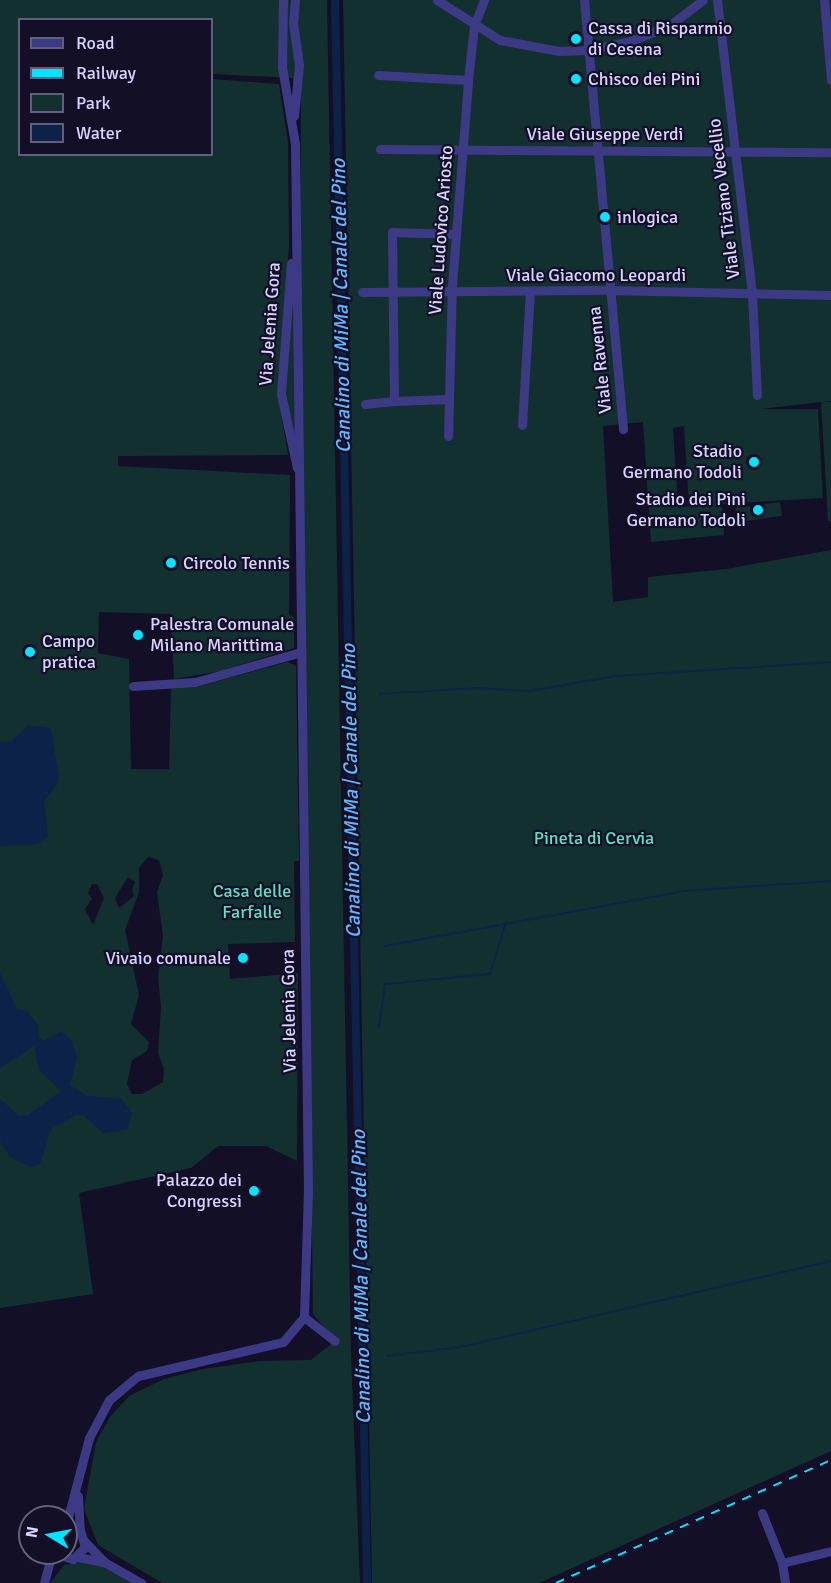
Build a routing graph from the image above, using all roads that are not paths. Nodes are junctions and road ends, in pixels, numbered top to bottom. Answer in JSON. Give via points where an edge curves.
{"nodes":[{"id":1,"x":283,"y":0,"type":"edge"},
{"id":2,"x":295,"y":0,"type":"edge"},
{"id":3,"x":437,"y":0,"type":"edge"},
{"id":4,"x":484,"y":0,"type":"edge"},
{"id":5,"x":584,"y":0,"type":"edge"},
{"id":6,"x":703,"y":0,"type":"edge"},
{"id":7,"x":717,"y":0,"type":"edge"},
{"id":8,"x":824,"y":0,"type":"edge"},
{"id":9,"x":474,"y":26,"type":"junction"},
{"id":10,"x":588,"y":50,"type":"junction"},
{"id":11,"x":378,"y":75,"type":"dead end"},
{"id":12,"x":468,"y":80,"type":"junction"},
{"id":13,"x":831,"y":80,"type":"edge"},
{"id":14,"x":293,"y":118,"type":"junction"},
{"id":15,"x":380,"y":149,"type":"dead end"},
{"id":16,"x":463,"y":149,"type":"junction"},
{"id":17,"x":734,"y":150,"type":"junction"},
{"id":18,"x":595,"y":151,"type":"junction"},
{"id":19,"x":831,"y":152,"type":"edge"},
{"id":20,"x":296,"y":216,"type":"junction"},
{"id":21,"x":381,"y":231,"type":"dead end"},
{"id":22,"x":392,"y":232,"type":"junction"},
{"id":23,"x":455,"y":234,"type":"junction"},
{"id":24,"x":392,"y":289,"type":"junction"},
{"id":25,"x":452,"y":290,"type":"junction"},
{"id":26,"x":609,"y":290,"type":"junction"},
{"id":27,"x":362,"y":292,"type":"dead end"},
{"id":28,"x":530,"y":292,"type":"junction"},
{"id":29,"x":752,"y":294,"type":"junction"},
{"id":30,"x":831,"y":295,"type":"edge"},
{"id":31,"x":757,"y":395,"type":"dead end"},
{"id":32,"x":449,"y":399,"type":"junction"},
{"id":33,"x":394,"y":401,"type":"junction"},
{"id":34,"x":365,"y":404,"type":"dead end"},
{"id":35,"x":522,"y":425,"type":"dead end"},
{"id":36,"x":623,"y":429,"type":"dead end"},
{"id":37,"x":448,"y":436,"type":"dead end"},
{"id":38,"x":297,"y":468,"type":"junction"},
{"id":39,"x":301,"y":652,"type":"junction"},
{"id":40,"x":133,"y":686,"type":"dead end"},
{"id":41,"x":304,"y":1317,"type":"junction"},
{"id":42,"x":335,"y":1341,"type":"dead end"},
{"id":43,"x":78,"y":1479,"type":"junction"},
{"id":44,"x":71,"y":1505,"type":"edge"},
{"id":45,"x":762,"y":1513,"type":"dead end"},
{"id":46,"x":80,"y":1530,"type":"joint"},
{"id":47,"x":86,"y":1542,"type":"junction"},
{"id":48,"x":831,"y":1551,"type":"edge"},
{"id":49,"x":78,"y":1557,"type":"joint"},
{"id":50,"x":104,"y":1562,"type":"junction"},
{"id":51,"x":782,"y":1563,"type":"junction"},
{"id":52,"x":52,"y":1565,"type":"edge"},
{"id":53,"x":45,"y":1583,"type":"edge"},
{"id":54,"x":141,"y":1583,"type":"edge"},
{"id":55,"x":784,"y":1583,"type":"edge"}],
"edges":[{"from":1,"to":14,"type":"street","name":"Via Jelenia Gora","via":[[282,67]]},
{"from":2,"to":14,"type":"street","name":"Via Jelenia Gora","via":[[293,23],[299,65]]},
{"from":3,"to":9,"type":"street"},
{"from":4,"to":9,"type":"street","name":"Viale Ludovico Ariosto"},
{"from":5,"to":10,"type":"street","name":"Viale Ravenna"},
{"from":6,"to":10,"type":"street","via":[[690,12],[649,34]]},
{"from":7,"to":17,"type":"street","name":"Viale Tiziano Vecellio"},
{"from":8,"to":13,"type":"street"},
{"from":9,"to":10,"type":"street","via":[[514,44],[559,51]]},
{"from":9,"to":12,"type":"street","name":"Viale Ludovico Ariosto"},
{"from":10,"to":18,"type":"street","name":"Viale Ravenna"},
{"from":11,"to":12,"type":"street"},
{"from":12,"to":16,"type":"street","name":"Viale Ludovico Ariosto"},
{"from":14,"to":20,"type":"street","name":"Via Jelenia Gora"},
{"from":15,"to":16,"type":"street","name":"Viale Giuseppe Verdi"},
{"from":16,"to":18,"type":"street","name":"Viale Giuseppe Verdi"},
{"from":16,"to":23,"type":"street","name":"Viale Ludovico Ariosto"},
{"from":17,"to":18,"type":"street","name":"Viale Giuseppe Verdi"},
{"from":17,"to":19,"type":"street","name":"Viale Giuseppe Verdi"},
{"from":17,"to":29,"type":"street","name":"Viale Tiziano Vecellio"},
{"from":18,"to":26,"type":"street","name":"Viale Ravenna"},
{"from":20,"to":38,"type":"street","name":"Via Jelenia Gora"},
{"from":20,"to":38,"type":"street","name":"Via Jelenia Gora","via":[[281,394]]},
{"from":21,"to":22,"type":"street"},
{"from":22,"to":23,"type":"street"},
{"from":22,"to":24,"type":"street"},
{"from":23,"to":25,"type":"street","name":"Viale Ludovico Ariosto"},
{"from":24,"to":25,"type":"street","name":"Viale Giacomo Leopardi"},
{"from":24,"to":27,"type":"street","name":"Viale Giacomo Leopardi"},
{"from":24,"to":33,"type":"street"},
{"from":25,"to":28,"type":"street","name":"Viale Giacomo Leopardi"},
{"from":25,"to":32,"type":"street","name":"Viale Ludovico Ariosto"},
{"from":26,"to":28,"type":"street","name":"Viale Giacomo Leopardi"},
{"from":26,"to":29,"type":"street","name":"Viale Giacomo Leopardi"},
{"from":26,"to":36,"type":"street","name":"Viale Ravenna"},
{"from":28,"to":35,"type":"street"},
{"from":29,"to":30,"type":"street","name":"Viale Giacomo Leopardi"},
{"from":29,"to":31,"type":"street","name":"Viale Tiziano Vecellio"},
{"from":32,"to":33,"type":"street"},
{"from":32,"to":37,"type":"street","name":"Viale Ludovico Ariosto"},
{"from":33,"to":34,"type":"street"},
{"from":38,"to":39,"type":"street","name":"Via Jelenia Gora"},
{"from":39,"to":40,"type":"street","via":[[195,682]]},
{"from":39,"to":41,"type":"street","name":"Via Jelenia Gora","via":[[308,1192]]},
{"from":41,"to":42,"type":"street"},
{"from":41,"to":43,"type":"street","via":[[283,1342],[264,1349],[138,1376],[109,1400],[98,1419]]},
{"from":43,"to":44,"type":"street"},
{"from":43,"to":46,"type":"street"},
{"from":45,"to":51,"type":"street"},
{"from":46,"to":47,"type":"street"},
{"from":47,"to":49,"type":"street"},
{"from":47,"to":50,"type":"street"},
{"from":48,"to":51,"type":"street"},
{"from":49,"to":50,"type":"street"},
{"from":50,"to":54,"type":"street"},
{"from":51,"to":55,"type":"street"},
{"from":52,"to":53,"type":"street"}]}
